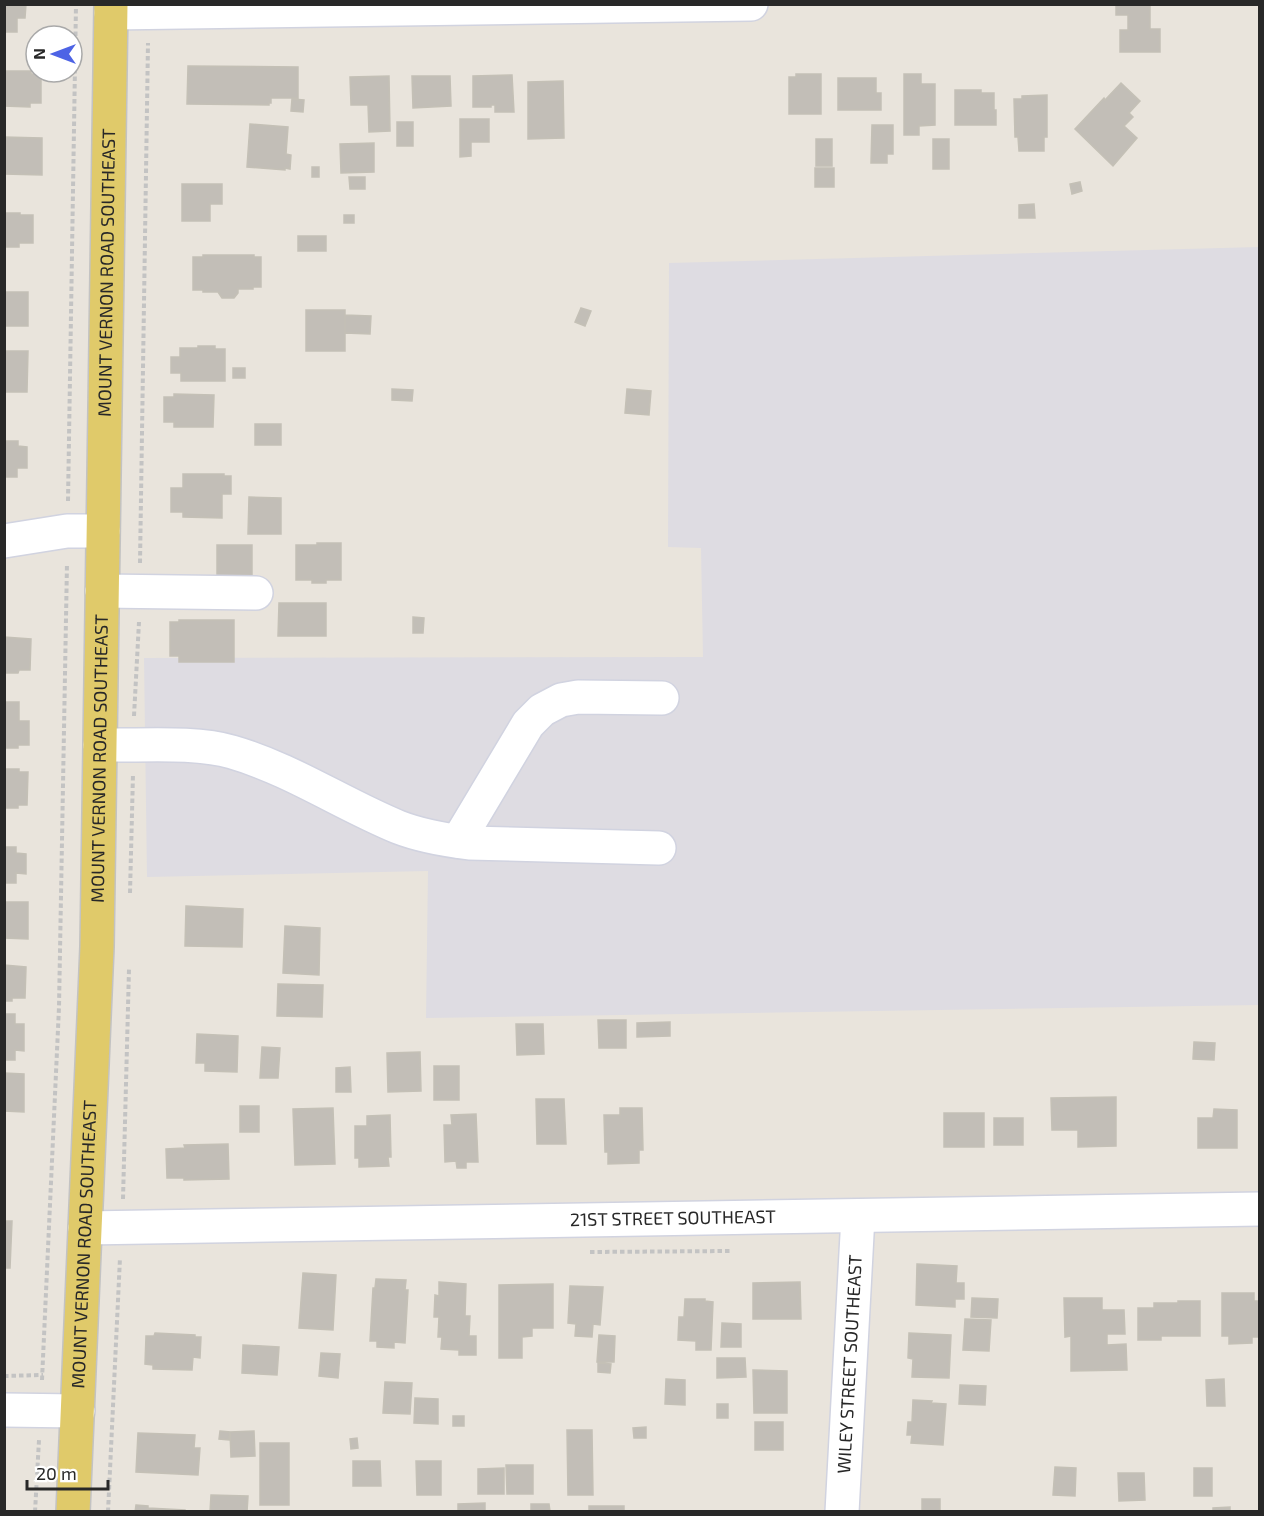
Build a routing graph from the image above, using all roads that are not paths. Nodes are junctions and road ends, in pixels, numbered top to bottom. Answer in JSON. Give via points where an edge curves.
{"nodes":[{"id":1,"x":751,"y":4,"type":"edge"},
{"id":2,"x":561,"y":6,"type":"edge"},
{"id":3,"x":111,"y":9,"type":"edge"},
{"id":4,"x":103,"y":531,"type":"junction"},
{"id":5,"x":4,"y":541,"type":"edge"},
{"id":6,"x":102,"y":591,"type":"junction"},
{"id":7,"x":256,"y":593,"type":"dead end"},
{"id":8,"x":662,"y":698,"type":"dead end"},
{"id":9,"x":100,"y":745,"type":"junction"},
{"id":10,"x":458,"y":841,"type":"junction"},
{"id":11,"x":660,"y":848,"type":"dead end"},
{"id":12,"x":1260,"y":1209,"type":"edge"},
{"id":13,"x":858,"y":1216,"type":"junction"},
{"id":14,"x":85,"y":1228,"type":"junction"},
{"id":15,"x":4,"y":1410,"type":"edge"},
{"id":16,"x":78,"y":1411,"type":"junction"},
{"id":17,"x":73,"y":1512,"type":"edge"},
{"id":18,"x":842,"y":1512,"type":"edge"}],
"edges":[{"from":1,"to":2,"type":"street"},
{"from":2,"to":3,"type":"street"},
{"from":3,"to":4,"type":"main road","name":"MOUNT VERNON ROAD SOUTHEAST"},
{"from":4,"to":5,"type":"street","via":[[67,531]]},
{"from":4,"to":6,"type":"main road","name":"MOUNT VERNON ROAD SOUTHEAST"},
{"from":6,"to":7,"type":"street"},
{"from":6,"to":9,"type":"main road","name":"MOUNT VERNON ROAD SOUTHEAST"},
{"from":8,"to":10,"type":"street","via":[[578,696],[542,710],[528,724]]},
{"from":9,"to":10,"type":"street","via":[[197,746],[230,752],[270,765],[399,827]]},
{"from":9,"to":14,"type":"main road","name":"MOUNT VERNON ROAD SOUTHEAST","via":[[97,947]]},
{"from":10,"to":11,"type":"street"},
{"from":12,"to":13,"type":"street","name":"21ST STREET SOUTHEAST"},
{"from":13,"to":14,"type":"street","name":"21ST STREET SOUTHEAST"},
{"from":13,"to":18,"type":"street","name":"WILEY STREET SOUTHEAST"},
{"from":14,"to":16,"type":"main road","name":"MOUNT VERNON ROAD SOUTHEAST"},
{"from":15,"to":16,"type":"street"},
{"from":16,"to":17,"type":"main road","name":"MOUNT VERNON ROAD SOUTHEAST"}]}
